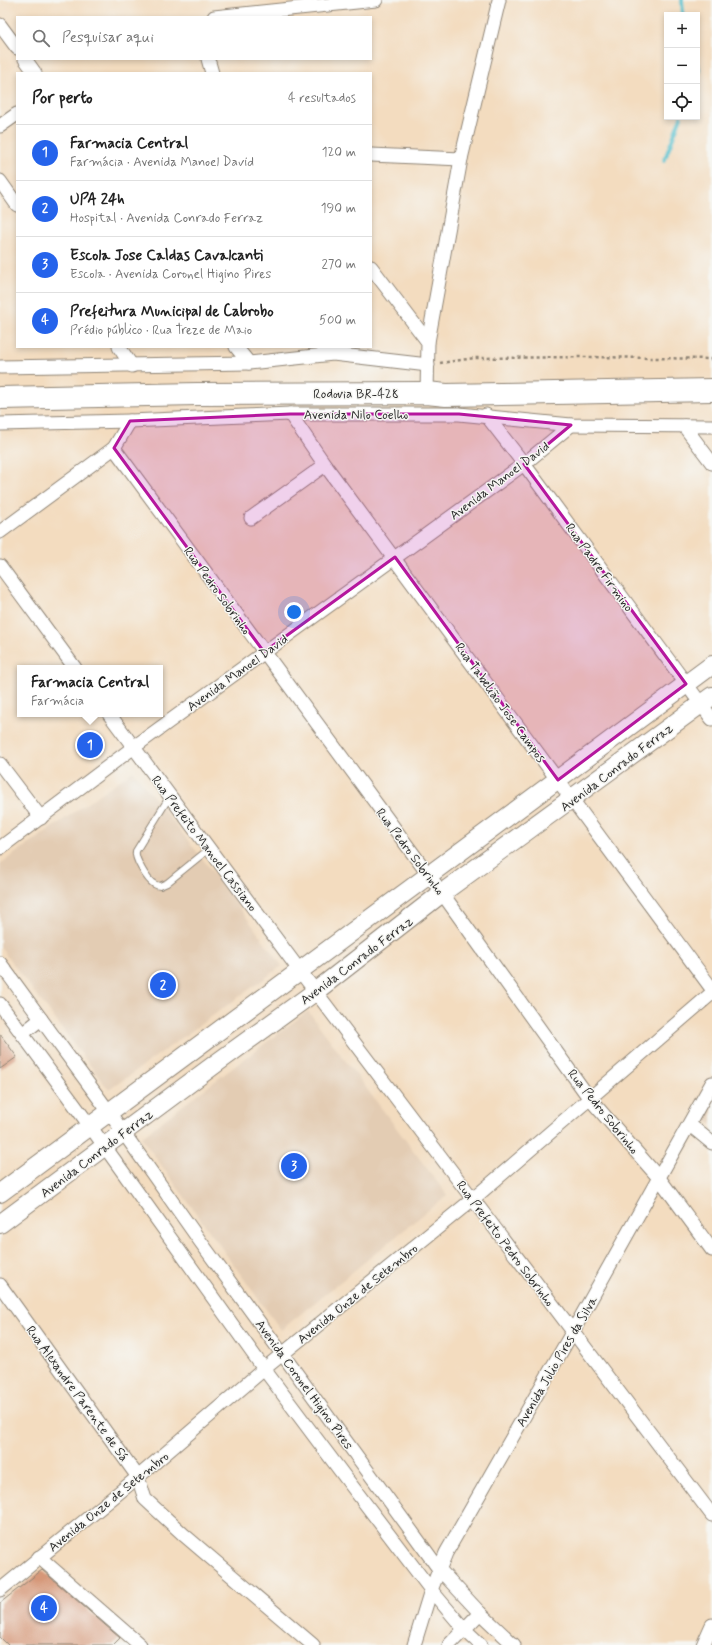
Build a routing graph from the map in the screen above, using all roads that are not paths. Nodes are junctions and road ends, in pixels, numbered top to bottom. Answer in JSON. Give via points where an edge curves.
{"nodes":[{"id":1,"x":376,"y":0,"type":"edge"},
{"id":2,"x":499,"y":0,"type":"edge"},
{"id":3,"x":224,"y":16,"type":"edge"},
{"id":4,"x":0,"y":25,"type":"edge"},
{"id":5,"x":13,"y":35,"type":"edge"},
{"id":6,"x":16,"y":45,"type":"edge"},
{"id":7,"x":26,"y":60,"type":"edge"},
{"id":8,"x":208,"y":60,"type":"edge"},
{"id":9,"x":34,"y":72,"type":"edge"},
{"id":10,"x":212,"y":72,"type":"edge"},
{"id":11,"x":16,"y":115,"type":"edge"},
{"id":12,"x":0,"y":126,"type":"edge"},
{"id":13,"x":372,"y":155,"type":"edge"},
{"id":14,"x":462,"y":159,"type":"junction"},
{"id":15,"x":0,"y":181,"type":"edge"},
{"id":16,"x":16,"y":204,"type":"edge"},
{"id":17,"x":372,"y":268,"type":"edge"},
{"id":18,"x":428,"y":342,"type":"junction"},
{"id":19,"x":120,"y":348,"type":"edge"},
{"id":20,"x":237,"y":348,"type":"edge"},
{"id":21,"x":330,"y":351,"type":"edge"},
{"id":22,"x":249,"y":363,"type":"junction"},
{"id":23,"x":428,"y":365,"type":"junction"},
{"id":24,"x":132,"y":366,"type":"junction"},
{"id":25,"x":0,"y":367,"type":"edge"},
{"id":26,"x":712,"y":390,"type":"edge"},
{"id":27,"x":427,"y":393,"type":"junction"},
{"id":28,"x":0,"y":398,"type":"edge"},
{"id":29,"x":290,"y":414,"type":"junction"},
{"id":30,"x":486,"y":415,"type":"junction"},
{"id":31,"x":130,"y":421,"type":"junction"},
{"id":32,"x":0,"y":424,"type":"edge"},
{"id":33,"x":571,"y":425,"type":"junction"},
{"id":34,"x":684,"y":426,"type":"junction"},
{"id":35,"x":712,"y":426,"type":"edge"},
{"id":36,"x":114,"y":448,"type":"junction"},
{"id":37,"x":712,"y":462,"type":"edge"},
{"id":38,"x":325,"y":464,"type":"junction"},
{"id":39,"x":524,"y":464,"type":"junction"},
{"id":40,"x":251,"y":518,"type":"dead end"},
{"id":41,"x":0,"y":532,"type":"edge"},
{"id":42,"x":395,"y":557,"type":"junction"},
{"id":43,"x":0,"y":566,"type":"edge"},
{"id":44,"x":264,"y":652,"type":"junction"},
{"id":45,"x":73,"y":665,"type":"edge"},
{"id":46,"x":712,"y":665,"type":"edge"},
{"id":47,"x":686,"y":684,"type":"junction"},
{"id":48,"x":706,"y":700,"type":"edge"},
{"id":49,"x":112,"y":717,"type":"edge"},
{"id":50,"x":712,"y":719,"type":"edge"},
{"id":51,"x":620,"y":734,"type":"junction"},
{"id":52,"x":134,"y":747,"type":"junction"},
{"id":53,"x":634,"y":753,"type":"junction"},
{"id":54,"x":0,"y":764,"type":"edge"},
{"id":55,"x":558,"y":780,"type":"junction"},
{"id":56,"x":170,"y":796,"type":"junction"},
{"id":57,"x":573,"y":799,"type":"junction"},
{"id":58,"x":40,"y":818,"type":"junction"},
{"id":59,"x":486,"y":833,"type":"junction"},
{"id":60,"x":0,"y":848,"type":"edge"},
{"id":61,"x":209,"y":848,"type":"junction"},
{"id":62,"x":502,"y":850,"type":"junction"},
{"id":63,"x":428,"y":875,"type":"junction"},
{"id":64,"x":442,"y":893,"type":"junction"},
{"id":65,"x":364,"y":923,"type":"junction"},
{"id":66,"x":380,"y":942,"type":"junction"},
{"id":67,"x":0,"y":963,"type":"edge"},
{"id":68,"x":300,"y":971,"type":"junction"},
{"id":69,"x":712,"y":989,"type":"edge"},
{"id":70,"x":316,"y":991,"type":"junction"},
{"id":71,"x":712,"y":994,"type":"edge"},
{"id":72,"x":0,"y":1004,"type":"edge"},
{"id":73,"x":41,"y":1019,"type":"junction"},
{"id":74,"x":22,"y":1034,"type":"junction"},
{"id":75,"x":203,"y":1044,"type":"junction"},
{"id":76,"x":218,"y":1062,"type":"junction"},
{"id":77,"x":712,"y":1083,"type":"edge"},
{"id":78,"x":590,"y":1099,"type":"junction"},
{"id":79,"x":109,"y":1112,"type":"junction"},
{"id":80,"x":690,"y":1125,"type":"junction"},
{"id":81,"x":90,"y":1126,"type":"junction"},
{"id":82,"x":123,"y":1132,"type":"junction"},
{"id":83,"x":712,"y":1143,"type":"edge"},
{"id":84,"x":105,"y":1146,"type":"junction"},
{"id":85,"x":21,"y":1177,"type":"junction"},
{"id":86,"x":659,"y":1178,"type":"junction"},
{"id":87,"x":0,"y":1193,"type":"edge"},
{"id":88,"x":37,"y":1196,"type":"junction"},
{"id":89,"x":473,"y":1199,"type":"junction"},
{"id":90,"x":0,"y":1224,"type":"edge"},
{"id":91,"x":200,"y":1241,"type":"junction"},
{"id":92,"x":712,"y":1250,"type":"edge"},
{"id":93,"x":182,"y":1254,"type":"junction"},
{"id":94,"x":0,"y":1285,"type":"edge"},
{"id":95,"x":573,"y":1331,"type":"junction"},
{"id":96,"x":283,"y":1354,"type":"junction"},
{"id":97,"x":264,"y":1370,"type":"junction"},
{"id":98,"x":362,"y":1462,"type":"junction"},
{"id":99,"x":138,"y":1477,"type":"junction"},
{"id":100,"x":345,"y":1477,"type":"junction"},
{"id":101,"x":712,"y":1514,"type":"edge"},
{"id":102,"x":39,"y":1557,"type":"junction"},
{"id":103,"x":439,"y":1569,"type":"junction"},
{"id":104,"x":0,"y":1590,"type":"edge"},
{"id":105,"x":431,"y":1590,"type":"junction"},
{"id":106,"x":480,"y":1613,"type":"junction"},
{"id":107,"x":712,"y":1625,"type":"edge"},
{"id":108,"x":464,"y":1629,"type":"junction"},
{"id":109,"x":140,"y":1645,"type":"edge"},
{"id":110,"x":314,"y":1645,"type":"edge"},
{"id":111,"x":414,"y":1645,"type":"edge"},
{"id":112,"x":449,"y":1645,"type":"edge"},
{"id":113,"x":481,"y":1645,"type":"edge"},
{"id":114,"x":514,"y":1645,"type":"edge"},
{"id":115,"x":703,"y":1645,"type":"edge"}],
"edges":[{"from":1,"to":3,"type":"street"},
{"from":2,"to":14,"type":"street"},
{"from":4,"to":5,"type":"street"},
{"from":5,"to":6,"type":"street"},
{"from":7,"to":9,"type":"street"},
{"from":8,"to":10,"type":"street"},
{"from":11,"to":12,"type":"street"},
{"from":13,"to":14,"type":"street"},
{"from":14,"to":18,"type":"street"},
{"from":15,"to":16,"type":"street"},
{"from":17,"to":18,"type":"street"},
{"from":18,"to":23,"type":"street"},
{"from":19,"to":24,"type":"street"},
{"from":20,"to":22,"type":"street"},
{"from":21,"to":22,"type":"street"},
{"from":21,"to":23,"type":"street"},
{"from":22,"to":24,"type":"street"},
{"from":23,"to":27,"type":"street"},
{"from":24,"to":25,"type":"street"},
{"from":26,"to":27,"type":"highway","name":"Rodovia BR-428","via":[[446,395]]},
{"from":27,"to":28,"type":"highway","name":"Rodovia BR-428"},
{"from":29,"to":30,"type":"street","name":"Avenida Nilo Coelho"},
{"from":29,"to":31,"type":"street","name":"Avenida Nilo Coelho"},
{"from":29,"to":38,"type":"street","name":"Rua Tabelião Jose Campos"},
{"from":30,"to":33,"type":"street","name":"Avenida Nilo Coelho"},
{"from":30,"to":39,"type":"street","name":"Rua Padre Firmino"},
{"from":31,"to":32,"type":"street","name":"Avenida Nilo Coelho"},
{"from":31,"to":36,"type":"street"},
{"from":33,"to":34,"type":"street","name":"Avenida Nilo Coelho"},
{"from":33,"to":39,"type":"street","name":"Avenida Manoel David"},
{"from":34,"to":35,"type":"street","name":"Avenida Nilo Coelho"},
{"from":34,"to":37,"type":"street"},
{"from":36,"to":41,"type":"street"},
{"from":36,"to":44,"type":"street","name":"Rua Pedro Sobrinho"},
{"from":38,"to":40,"type":"street"},
{"from":38,"to":42,"type":"street","name":"Rua Tabelião Jose Campos"},
{"from":39,"to":42,"type":"street","name":"Avenida Manoel David"},
{"from":39,"to":47,"type":"street","name":"Rua Padre Firmino"},
{"from":42,"to":44,"type":"street","name":"Avenida Manoel David"},
{"from":42,"to":55,"type":"street","name":"Rua Tabelião Jose Campos"},
{"from":43,"to":45,"type":"street"},
{"from":44,"to":52,"type":"street","name":"Avenida Manoel David"},
{"from":44,"to":63,"type":"street","name":"Rua Pedro Sobrinho"},
{"from":46,"to":47,"type":"street","name":"Avenida Conrado Ferraz"},
{"from":47,"to":48,"type":"street","name":"Rua Padre Firmino"},
{"from":47,"to":51,"type":"street","name":"Avenida Conrado Ferraz"},
{"from":48,"to":50,"type":"street","name":"Rua Padre Firmino"},
{"from":48,"to":53,"type":"street","name":"Avenida Conrado Ferraz"},
{"from":49,"to":52,"type":"street","name":"Rua Prefeito Manoel Cassiano"},
{"from":51,"to":53,"type":"street"},
{"from":51,"to":55,"type":"street","name":"Avenida Conrado Ferraz"},
{"from":52,"to":56,"type":"street","name":"Rua Prefeito Manoel Cassiano"},
{"from":52,"to":58,"type":"street","name":"Avenida Manoel David"},
{"from":53,"to":57,"type":"street","name":"Avenida Conrado Ferraz"},
{"from":54,"to":58,"type":"street"},
{"from":55,"to":57,"type":"street","name":"Rua Tabelião Jose Campos"},
{"from":55,"to":59,"type":"street","name":"Avenida Conrado Ferraz"},
{"from":56,"to":61,"type":"street","name":"Rua Prefeito Manoel Cassiano"},
{"from":56,"to":61,"type":"lane","via":[[135,855],[153,884],[160,886],[167,883]]},
{"from":57,"to":62,"type":"street","name":"Avenida Conrado Ferraz"},
{"from":57,"to":69,"type":"street","name":"Rua Tabelião Jose Campos"},
{"from":58,"to":60,"type":"street","name":"Avenida Manoel David"},
{"from":59,"to":62,"type":"street"},
{"from":59,"to":63,"type":"street","name":"Avenida Conrado Ferraz"},
{"from":61,"to":68,"type":"street","name":"Rua Prefeito Manoel Cassiano"},
{"from":62,"to":64,"type":"street","name":"Avenida Conrado Ferraz"},
{"from":63,"to":64,"type":"street","name":"Rua Pedro Sobrinho"},
{"from":63,"to":65,"type":"street","name":"Avenida Conrado Ferraz"},
{"from":64,"to":66,"type":"street","name":"Avenida Conrado Ferraz"},
{"from":64,"to":78,"type":"street","name":"Rua Pedro Sobrinho"},
{"from":65,"to":66,"type":"street"},
{"from":65,"to":68,"type":"street","name":"Avenida Conrado Ferraz"},
{"from":66,"to":70,"type":"street","name":"Avenida Conrado Ferraz"},
{"from":67,"to":73,"type":"street","name":"Avenida Coronel Higino Pires"},
{"from":68,"to":70,"type":"street","name":"Rua Prefeito Pedro Sobrinho"},
{"from":68,"to":75,"type":"street","name":"Avenida Conrado Ferraz"},
{"from":70,"to":76,"type":"street","name":"Avenida Conrado Ferraz"},
{"from":70,"to":89,"type":"street","name":"Rua Prefeito Pedro Sobrinho"},
{"from":71,"to":78,"type":"street","name":"Avenida Onze de Setembro"},
{"from":72,"to":74,"type":"street","name":"Avenida Coronel Higino Pires"},
{"from":73,"to":74,"type":"street"},
{"from":73,"to":79,"type":"street","name":"Avenida Coronel Higino Pires"},
{"from":74,"to":81,"type":"street","name":"Avenida Coronel Higino Pires"},
{"from":75,"to":76,"type":"street"},
{"from":75,"to":79,"type":"street","name":"Avenida Conrado Ferraz"},
{"from":76,"to":82,"type":"street","name":"Avenida Conrado Ferraz"},
{"from":77,"to":80,"type":"street","name":"Avenida Julio Pires da Silva"},
{"from":78,"to":86,"type":"street","name":"Rua Pedro Sobrinho"},
{"from":78,"to":89,"type":"street","name":"Avenida Onze de Setembro"},
{"from":79,"to":81,"type":"street","name":"Avenida Conrado Ferraz"},
{"from":79,"to":82,"type":"street","name":"Avenida Coronel Higino Pires"},
{"from":80,"to":83,"type":"street"},
{"from":80,"to":86,"type":"street","name":"Avenida Julio Pires da Silva"},
{"from":81,"to":84,"type":"street","name":"Avenida Coronel Higino Pires"},
{"from":81,"to":85,"type":"street","name":"Avenida Conrado Ferraz"},
{"from":82,"to":84,"type":"street","name":"Avenida Conrado Ferraz"},
{"from":82,"to":91,"type":"street","name":"Avenida Coronel Higino Pires"},
{"from":84,"to":88,"type":"street","name":"Avenida Conrado Ferraz"},
{"from":84,"to":93,"type":"street","name":"Avenida Coronel Higino Pires"},
{"from":85,"to":87,"type":"street","name":"Avenida Conrado Ferraz"},
{"from":85,"to":88,"type":"street"},
{"from":86,"to":92,"type":"street","name":"Rua Pedro Sobrinho"},
{"from":86,"to":95,"type":"street","name":"Avenida Julio Pires da Silva"},
{"from":88,"to":90,"type":"street","name":"Avenida Conrado Ferraz"},
{"from":89,"to":95,"type":"street","name":"Rua Prefeito Pedro Sobrinho"},
{"from":89,"to":96,"type":"street","name":"Avenida Onze de Setembro"},
{"from":91,"to":93,"type":"street"},
{"from":91,"to":96,"type":"street","name":"Avenida Coronel Higino Pires"},
{"from":93,"to":97,"type":"street","name":"Avenida Coronel Higino Pires"},
{"from":94,"to":99,"type":"street","name":"Rua Alexandre Parente de Sá"},
{"from":95,"to":101,"type":"street","name":"Rua Prefeito Pedro Sobrinho"},
{"from":95,"to":103,"type":"street","name":"Avenida Julio Pires da Silva"},
{"from":96,"to":97,"type":"street","name":"Avenida Onze de Setembro"},
{"from":96,"to":98,"type":"street","name":"Avenida Coronel Higino Pires"},
{"from":97,"to":99,"type":"street","name":"Avenida Onze de Setembro"},
{"from":97,"to":100,"type":"street","name":"Avenida Coronel Higino Pires"},
{"from":98,"to":100,"type":"street"},
{"from":98,"to":103,"type":"street","name":"Avenida Coronel Higino Pires"},
{"from":99,"to":102,"type":"street","name":"Avenida Onze de Setembro"},
{"from":99,"to":110,"type":"street","name":"Rua Alexandre Parente de Sá","via":[[145,1499]]},
{"from":100,"to":105,"type":"street","name":"Avenida Coronel Higino Pires"},
{"from":102,"to":104,"type":"street","name":"Avenida Onze de Setembro"},
{"from":102,"to":109,"type":"street"},
{"from":103,"to":105,"type":"street","name":"Avenida Julio Pires da Silva"},
{"from":103,"to":106,"type":"street","name":"Avenida Coronel Higino Pires"},
{"from":105,"to":108,"type":"street","name":"Avenida Coronel Higino Pires"},
{"from":105,"to":111,"type":"street","name":"Avenida Julio Pires da Silva"},
{"from":106,"to":108,"type":"street"},
{"from":106,"to":114,"type":"street","name":"Avenida Coronel Higino Pires"},
{"from":107,"to":115,"type":"street"},
{"from":108,"to":112,"type":"street"},
{"from":108,"to":113,"type":"street","name":"Avenida Coronel Higino Pires"}]}
